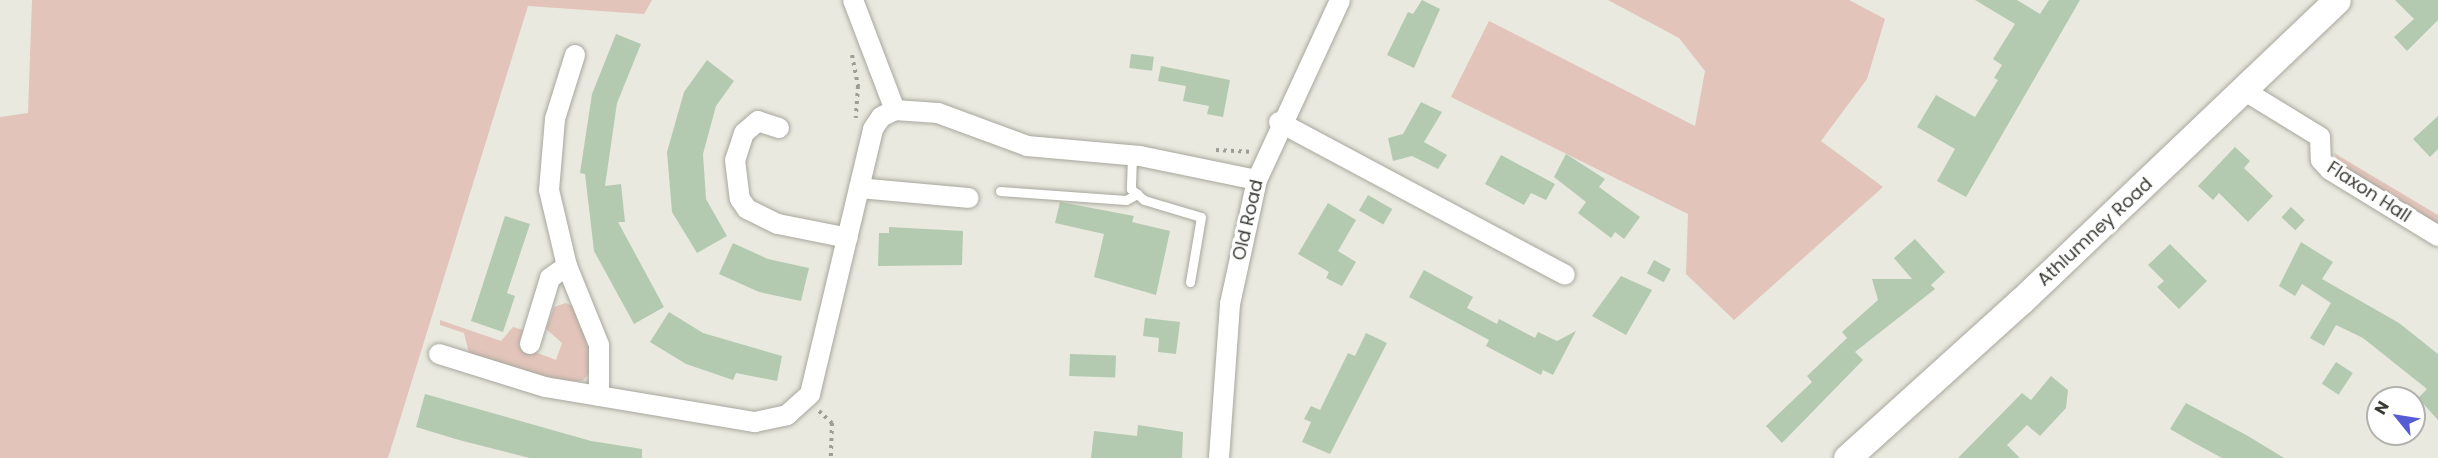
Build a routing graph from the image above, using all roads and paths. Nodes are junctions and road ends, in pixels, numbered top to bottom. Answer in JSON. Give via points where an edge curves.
{"nodes":[{"id":1,"x":853,"y":0,"type":"edge"},
{"id":2,"x":1340,"y":0,"type":"edge"},
{"id":3,"x":2337,"y":0,"type":"edge"},
{"id":4,"x":850,"y":45,"type":"dead end"},
{"id":5,"x":575,"y":55,"type":"dead end"},
{"id":6,"x":2245,"y":91,"type":"junction"},
{"id":7,"x":895,"y":110,"type":"junction"},
{"id":8,"x":1279,"y":122,"type":"junction"},
{"id":9,"x":855,"y":123,"type":"dead end"},
{"id":10,"x":779,"y":128,"type":"dead end"},
{"id":11,"x":1208,"y":149,"type":"dead end"},
{"id":12,"x":1250,"y":151,"type":"dead end"},
{"id":13,"x":1132,"y":156,"type":"junction"},
{"id":14,"x":1257,"y":180,"type":"junction"},
{"id":15,"x":859,"y":188,"type":"junction"},
{"id":16,"x":1000,"y":191,"type":"dead end"},
{"id":17,"x":1137,"y":194,"type":"junction"},
{"id":18,"x":969,"y":198,"type":"dead end"},
{"id":19,"x":2438,"y":236,"type":"edge"},
{"id":20,"x":848,"y":238,"type":"junction"},
{"id":21,"x":567,"y":266,"type":"junction"},
{"id":22,"x":1564,"y":275,"type":"dead end"},
{"id":23,"x":1190,"y":282,"type":"dead end"},
{"id":24,"x":530,"y":344,"type":"dead end"},
{"id":25,"x":439,"y":354,"type":"dead end"},
{"id":26,"x":599,"y":396,"type":"junction"},
{"id":27,"x":806,"y":399,"type":"junction"},
{"id":28,"x":831,"y":458,"type":"edge"},
{"id":29,"x":1219,"y":458,"type":"edge"},
{"id":30,"x":1847,"y":458,"type":"edge"}],
"edges":[{"from":1,"to":7,"type":"street"},
{"from":2,"to":8,"type":"street","name":"Old Road"},
{"from":3,"to":6,"type":"main road","name":"Athlumney Road"},
{"from":4,"to":9,"type":"path","via":[[858,86]]},
{"from":5,"to":21,"type":"street","via":[[549,157],[554,220]]},
{"from":6,"to":19,"type":"street","name":"Flaxon Hall","via":[[2320,137],[2321,160],[2330,170]]},
{"from":6,"to":30,"type":"main road","name":"Athlumney Road"},
{"from":7,"to":13,"type":"street","via":[[938,113],[1027,146]]},
{"from":7,"to":15,"type":"street","via":[[881,117],[873,129]]},
{"from":8,"to":14,"type":"street","name":"Old Road"},
{"from":8,"to":22,"type":"street"},
{"from":10,"to":20,"type":"street","via":[[758,121],[744,134],[735,160],[740,199],[747,209],[778,224]]},
{"from":11,"to":12,"type":"path"},
{"from":13,"to":14,"type":"street"},
{"from":13,"to":17,"type":"lane","via":[[1131,189]]},
{"from":14,"to":29,"type":"street","name":"Old Road","via":[[1230,304]]},
{"from":15,"to":18,"type":"street"},
{"from":15,"to":20,"type":"street"},
{"from":16,"to":17,"type":"lane","via":[[1126,200]]},
{"from":17,"to":23,"type":"lane","via":[[1201,217]]},
{"from":20,"to":27,"type":"street"},
{"from":21,"to":24,"type":"street","via":[[550,278]]},
{"from":21,"to":26,"type":"street","via":[[599,345]]},
{"from":25,"to":26,"type":"street","via":[[545,387]]},
{"from":26,"to":27,"type":"street","via":[[755,422],[787,415]]},
{"from":27,"to":28,"type":"path","via":[[832,423]]}]}
